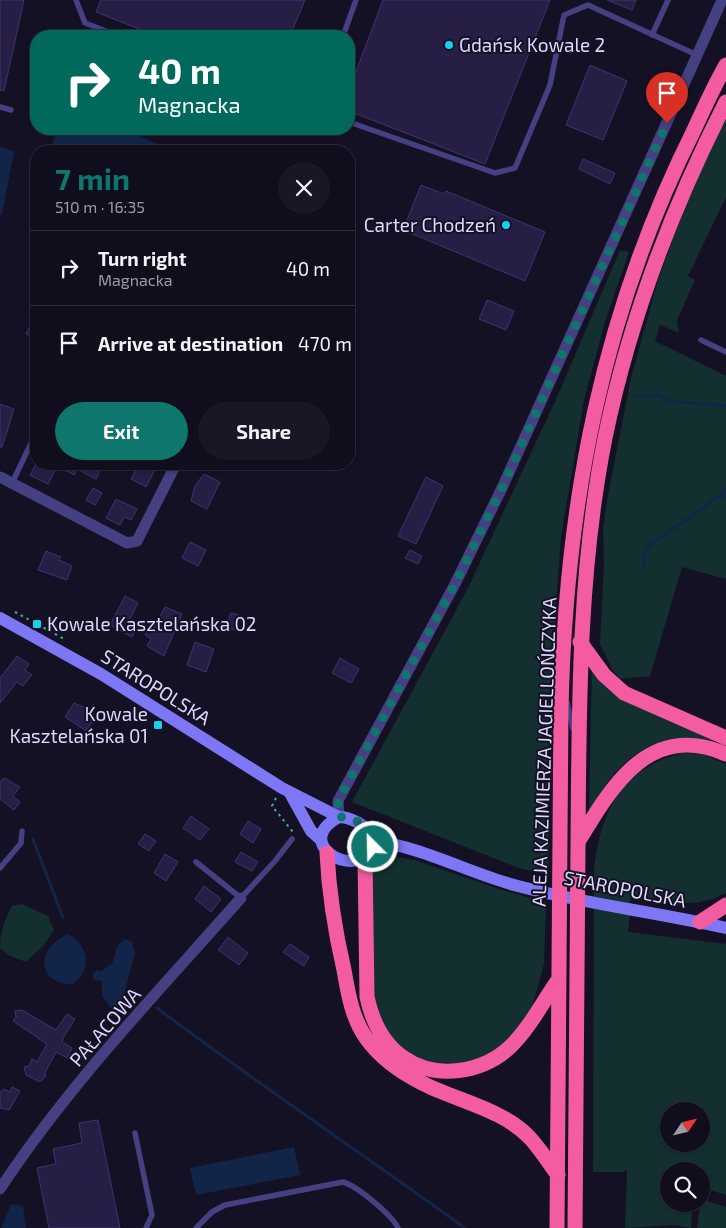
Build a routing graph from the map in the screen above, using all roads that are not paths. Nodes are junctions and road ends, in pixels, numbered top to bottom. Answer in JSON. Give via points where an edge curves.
{"nodes":[{"id":1,"x":76,"y":0,"type":"edge"},
{"id":2,"x":356,"y":0,"type":"edge"},
{"id":3,"x":668,"y":0,"type":"edge"},
{"id":4,"x":722,"y":0,"type":"edge"},
{"id":5,"x":102,"y":30,"type":"edge"},
{"id":6,"x":345,"y":30,"type":"edge"},
{"id":7,"x":652,"y":35,"type":"junction"},
{"id":8,"x":697,"y":55,"type":"junction"},
{"id":9,"x":726,"y":65,"type":"edge"},
{"id":10,"x":726,"y":102,"type":"edge"},
{"id":11,"x":0,"y":107,"type":"edge"},
{"id":12,"x":11,"y":110,"type":"dead end"},
{"id":13,"x":355,"y":124,"type":"edge"},
{"id":14,"x":701,"y":340,"type":"dead end"},
{"id":15,"x":726,"y":352,"type":"edge"},
{"id":16,"x":30,"y":446,"type":"edge"},
{"id":17,"x":173,"y":470,"type":"edge"},
{"id":18,"x":0,"y":477,"type":"edge"},
{"id":19,"x":12,"y":483,"type":"junction"},
{"id":20,"x":0,"y":618,"type":"edge"},
{"id":21,"x":580,"y":642,"type":"junction"},
{"id":22,"x":562,"y":678,"type":"junction"},
{"id":23,"x":579,"y":680,"type":"junction"},
{"id":24,"x":570,"y":714,"type":"junction"},
{"id":25,"x":726,"y":738,"type":"edge"},
{"id":26,"x":560,"y":748,"type":"junction"},
{"id":27,"x":578,"y":748,"type":"junction"},
{"id":28,"x":726,"y":754,"type":"edge"},
{"id":29,"x":290,"y":793,"type":"junction"},
{"id":30,"x":339,"y":817,"type":"junction"},
{"id":31,"x":22,"y":831,"type":"dead end"},
{"id":32,"x":292,"y":839,"type":"road end"},
{"id":33,"x":374,"y":841,"type":"junction"},
{"id":34,"x":578,"y":842,"type":"junction"},
{"id":35,"x":324,"y":847,"type":"junction"},
{"id":36,"x":365,"y":857,"type":"junction"},
{"id":37,"x":196,"y":862,"type":"dead end"},
{"id":38,"x":0,"y":868,"type":"edge"},
{"id":39,"x":241,"y":898,"type":"junction"},
{"id":40,"x":726,"y":905,"type":"edge"},
{"id":41,"x":700,"y":922,"type":"junction"},
{"id":42,"x":726,"y":928,"type":"edge"},
{"id":43,"x":559,"y":979,"type":"junction"},
{"id":44,"x":135,"y":1133,"type":"dead end"},
{"id":45,"x":558,"y":1175,"type":"junction"},
{"id":46,"x":4,"y":1176,"type":"edge"},
{"id":47,"x":0,"y":1189,"type":"edge"},
{"id":48,"x":146,"y":1228,"type":"edge"},
{"id":49,"x":196,"y":1228,"type":"edge"},
{"id":50,"x":398,"y":1228,"type":"edge"},
{"id":51,"x":557,"y":1228,"type":"edge"},
{"id":52,"x":575,"y":1228,"type":"edge"}],
"edges":[{"from":1,"to":5,"type":"lane","via":[[85,24]]},
{"from":2,"to":6,"type":"lane"},
{"from":3,"to":7,"type":"lane"},
{"from":4,"to":8,"type":"street"},
{"from":7,"to":8,"type":"lane"},
{"from":7,"to":13,"type":"lane","via":[[588,5],[564,15],[550,86],[515,168],[495,174]]},
{"from":8,"to":30,"type":"street","via":[[502,488],[455,584],[338,801]]},
{"from":9,"to":22,"type":"highway","name":"ALEJA KAZIMIERZA JAGIELLOŃCZYKA","via":[[661,199],[616,325],[595,402],[572,538]]},
{"from":10,"to":21,"type":"highway","name":"ALEJA KAZIMIERZA JAGIELLOŃCZYKA","via":[[690,176],[652,269],[621,372],[595,496]]},
{"from":11,"to":12,"type":"lane"},
{"from":14,"to":15,"type":"lane"},
{"from":16,"to":19,"type":"lane"},
{"from":17,"to":19,"type":"street","via":[[137,541],[127,542]]},
{"from":18,"to":19,"type":"street"},
{"from":20,"to":29,"type":"main road","name":"STAROPOLSKA","via":[[101,674]]},
{"from":21,"to":23,"type":"highway","name":"ALEJA KAZIMIERZA JAGIELLOŃCZYKA"},
{"from":21,"to":25,"type":"highway","via":[[604,674],[624,693]]},
{"from":22,"to":24,"type":"lane"},
{"from":22,"to":26,"type":"highway","name":"ALEJA KAZIMIERZA JAGIELLOŃCZYKA"},
{"from":23,"to":24,"type":"lane"},
{"from":23,"to":27,"type":"highway","name":"ALEJA KAZIMIERZA JAGIELLOŃCZYKA"},
{"from":24,"to":26,"type":"lane"},
{"from":24,"to":27,"type":"lane"},
{"from":26,"to":43,"type":"highway","name":"ALEJA KAZIMIERZA JAGIELLOŃCZYKA"},
{"from":27,"to":34,"type":"highway","name":"ALEJA KAZIMIERZA JAGIELLOŃCZYKA"},
{"from":28,"to":34,"type":"highway","via":[[695,745],[676,746],[642,759],[625,772],[608,793]]},
{"from":29,"to":30,"type":"main road","name":"STAROPOLSKA"},
{"from":29,"to":35,"type":"main road","name":"STAROPOLSKA"},
{"from":30,"to":33,"type":"main road","via":[[347,817],[365,827]]},
{"from":30,"to":35,"type":"main road","via":[[326,826]]},
{"from":31,"to":38,"type":"lane","via":[[21,843]]},
{"from":32,"to":39,"type":"lane"},
{"from":33,"to":36,"type":"main road"},
{"from":33,"to":41,"type":"main road","name":"STAROPOLSKA","via":[[397,844],[515,885]]},
{"from":34,"to":52,"type":"highway","name":"ALEJA KAZIMIERZA JAGIELLOŃCZYKA"},
{"from":35,"to":36,"type":"main road","via":[[340,860]]},
{"from":35,"to":45,"type":"highway","via":[[332,915],[350,1001],[365,1037],[396,1069],[519,1128]]},
{"from":36,"to":43,"type":"highway","via":[[367,997],[382,1035],[402,1057],[431,1069],[457,1071],[489,1062],[519,1037]]},
{"from":37,"to":39,"type":"lane"},
{"from":39,"to":46,"type":"street","name":"PAŁACOWA","via":[[107,1051]]},
{"from":40,"to":41,"type":"highway"},
{"from":41,"to":42,"type":"main road","name":"STAROPOLSKA"},
{"from":43,"to":45,"type":"highway","name":"ALEJA KAZIMIERZA JAGIELLOŃCZYKA"},
{"from":44,"to":48,"type":"lane","via":[[152,1215]]},
{"from":45,"to":51,"type":"highway","name":"ALEJA KAZIMIERZA JAGIELLOŃCZYKA"},
{"from":46,"to":47,"type":"street","name":"PAŁACOWA"},
{"from":49,"to":50,"type":"lane","via":[[212,1212],[225,1205],[343,1182],[389,1216]]}]}
